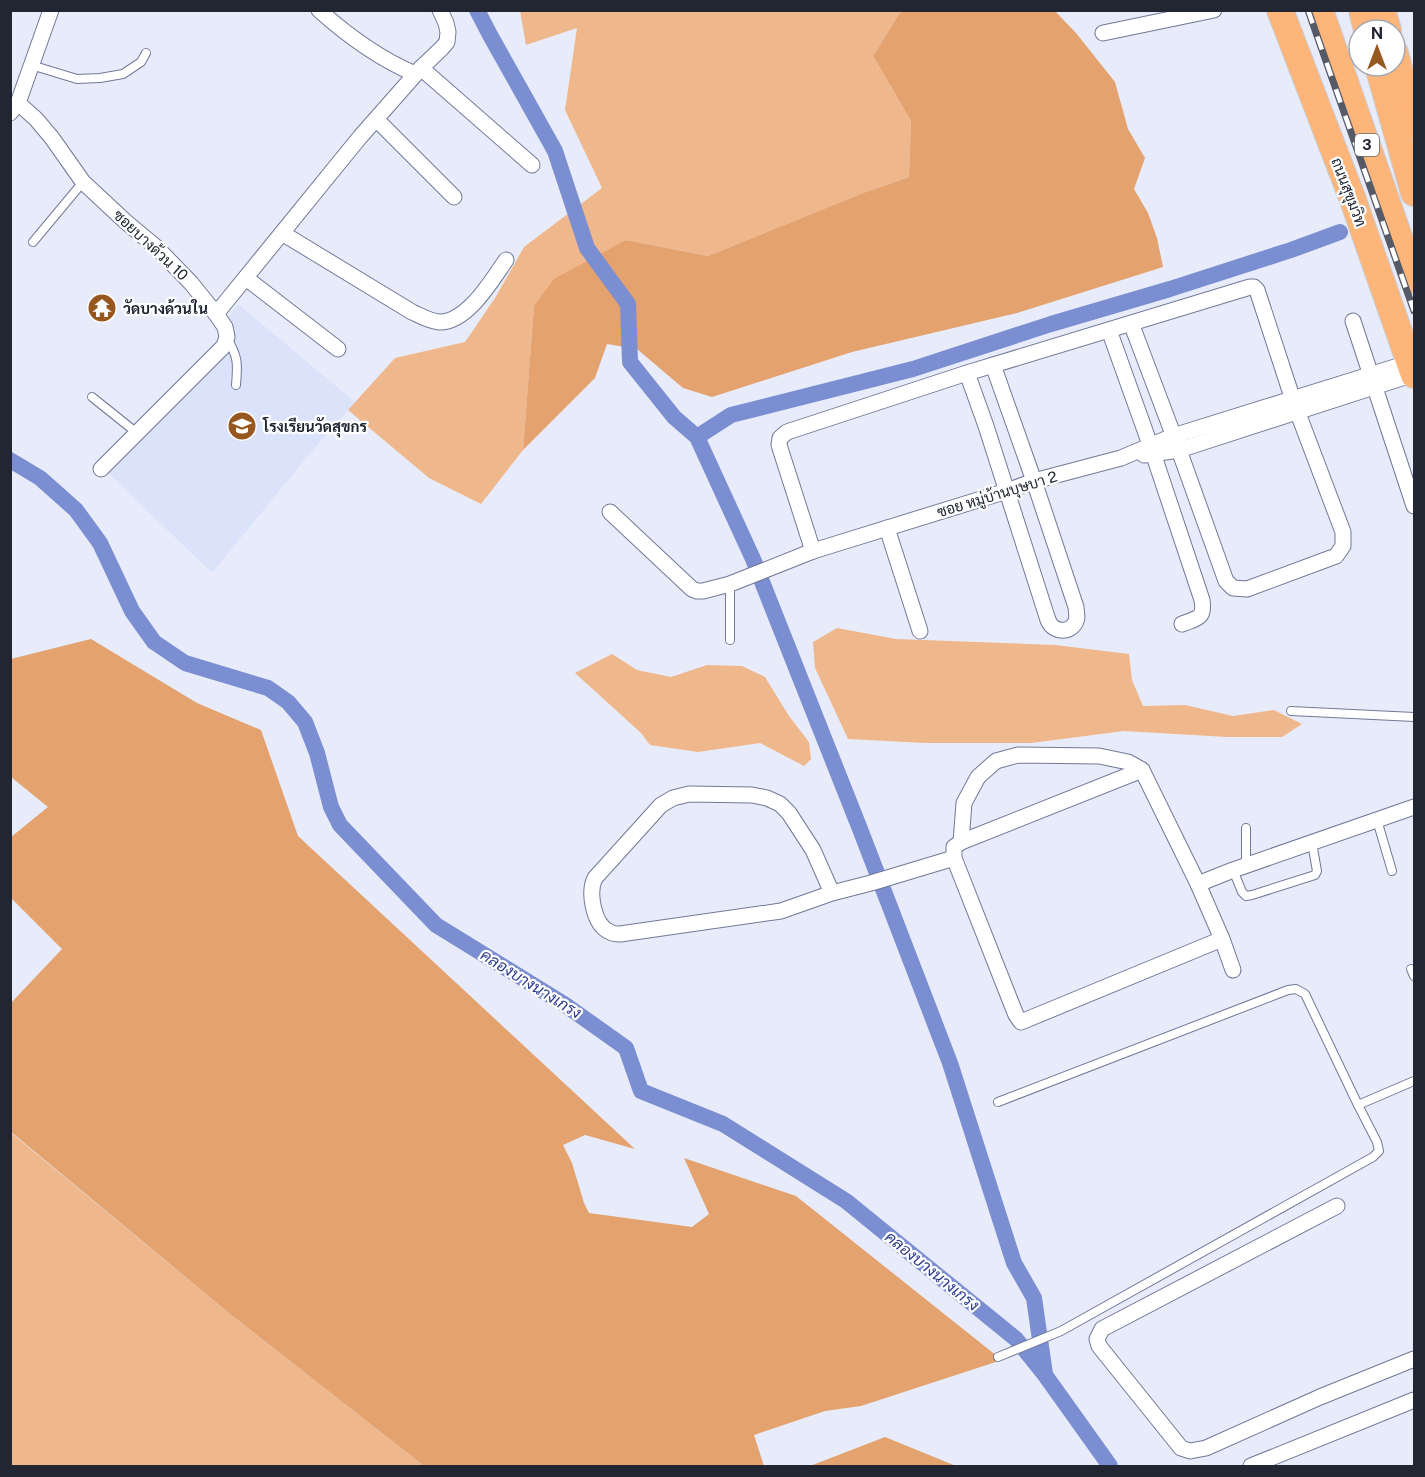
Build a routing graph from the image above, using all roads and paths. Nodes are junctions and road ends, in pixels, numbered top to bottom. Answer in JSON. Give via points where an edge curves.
{"nodes":[{"id":1,"x":51,"y":10,"type":"edge"},
{"id":2,"x":319,"y":10,"type":"edge"},
{"id":3,"x":440,"y":10,"type":"edge"},
{"id":4,"x":1214,"y":10,"type":"edge"},
{"id":5,"x":1280,"y":10,"type":"edge"},
{"id":6,"x":1320,"y":10,"type":"edge"},
{"id":7,"x":1103,"y":33,"type":"dead end"},
{"id":8,"x":146,"y":53,"type":"dead end"},
{"id":9,"x":31,"y":65,"type":"junction"},
{"id":10,"x":418,"y":71,"type":"junction"},
{"id":11,"x":1381,"y":78,"type":"edge"},
{"id":12,"x":1402,"y":78,"type":"edge"},
{"id":13,"x":14,"y":108,"type":"edge"},
{"id":14,"x":376,"y":119,"type":"junction"},
{"id":15,"x":1414,"y":125,"type":"edge"},
{"id":16,"x":532,"y":165,"type":"dead end"},
{"id":17,"x":83,"y":182,"type":"junction"},
{"id":18,"x":1414,"y":193,"type":"edge"},
{"id":19,"x":454,"y":197,"type":"dead end"},
{"id":20,"x":282,"y":233,"type":"junction"},
{"id":21,"x":33,"y":242,"type":"dead end"},
{"id":22,"x":506,"y":260,"type":"dead end"},
{"id":23,"x":246,"y":278,"type":"junction"},
{"id":24,"x":1414,"y":280,"type":"edge"},
{"id":25,"x":216,"y":314,"type":"junction"},
{"id":26,"x":1353,"y":321,"type":"dead end"},
{"id":27,"x":1131,"y":323,"type":"junction"},
{"id":28,"x":1109,"y":330,"type":"junction"},
{"id":29,"x":227,"y":337,"type":"junction"},
{"id":30,"x":338,"y":349,"type":"dead end"},
{"id":31,"x":993,"y":365,"type":"junction"},
{"id":32,"x":1413,"y":370,"type":"edge"},
{"id":33,"x":967,"y":373,"type":"junction"},
{"id":34,"x":1373,"y":381,"type":"junction"},
{"id":35,"x":236,"y":385,"type":"dead end"},
{"id":36,"x":92,"y":397,"type":"dead end"},
{"id":37,"x":1295,"y":406,"type":"junction"},
{"id":38,"x":137,"y":434,"type":"junction"},
{"id":39,"x":1173,"y":436,"type":"junction"},
{"id":40,"x":1151,"y":449,"type":"junction"},
{"id":41,"x":1179,"y":450,"type":"junction"},
{"id":42,"x":101,"y":469,"type":"dead end"},
{"id":43,"x":1034,"y":481,"type":"junction"},
{"id":44,"x":1007,"y":491,"type":"junction"},
{"id":45,"x":1414,"y":506,"type":"edge"},
{"id":46,"x":610,"y":512,"type":"dead end"},
{"id":47,"x":887,"y":528,"type":"junction"},
{"id":48,"x":813,"y":551,"type":"junction"},
{"id":49,"x":730,"y":584,"type":"junction"},
{"id":50,"x":1182,"y":624,"type":"dead end"},
{"id":51,"x":920,"y":631,"type":"dead end"},
{"id":52,"x":730,"y":640,"type":"dead end"},
{"id":53,"x":1291,"y":711,"type":"dead end"},
{"id":54,"x":1414,"y":717,"type":"edge"},
{"id":55,"x":1142,"y":770,"type":"junction"},
{"id":56,"x":1414,"y":807,"type":"edge"},
{"id":57,"x":1377,"y":820,"type":"junction"},
{"id":58,"x":1246,"y":828,"type":"dead end"},
{"id":59,"x":961,"y":842,"type":"junction"},
{"id":60,"x":1312,"y":843,"type":"junction"},
{"id":61,"x":954,"y":858,"type":"junction"},
{"id":62,"x":1240,"y":868,"type":"junction"},
{"id":63,"x":1392,"y":871,"type":"dead end"},
{"id":64,"x":1198,"y":884,"type":"junction"},
{"id":65,"x":832,"y":893,"type":"junction"},
{"id":66,"x":1222,"y":939,"type":"junction"},
{"id":67,"x":1233,"y":970,"type":"dead end"},
{"id":68,"x":1414,"y":1081,"type":"edge"},
{"id":69,"x":998,"y":1102,"type":"dead end"},
{"id":70,"x":1358,"y":1105,"type":"junction"},
{"id":71,"x":1337,"y":1206,"type":"dead end"},
{"id":72,"x":999,"y":1357,"type":"dead end"},
{"id":73,"x":1414,"y":1359,"type":"edge"},
{"id":74,"x":1414,"y":1400,"type":"edge"},
{"id":75,"x":1251,"y":1467,"type":"edge"}],
"edges":[{"from":1,"to":9,"type":"street"},
{"from":2,"to":10,"type":"street","via":[[366,48],[398,66]]},
{"from":3,"to":10,"type":"street","via":[[448,32],[447,42]]},
{"from":4,"to":7,"type":"street"},
{"from":5,"to":32,"type":"highway","name":"ถนนสุขุมวิท","number":"3"},
{"from":6,"to":24,"type":"highway","name":"ถนนสุขุมวิท","number":"3"},
{"from":8,"to":9,"type":"lane","via":[[141,62],[123,74],[100,78],[77,79]]},
{"from":9,"to":13,"type":"street"},
{"from":10,"to":14,"type":"street"},
{"from":10,"to":16,"type":"street"},
{"from":11,"to":18,"type":"highway"},
{"from":12,"to":15,"type":"highway"},
{"from":13,"to":17,"type":"street","name":"ซอยบางด้วน 10","via":[[36,119]]},
{"from":14,"to":19,"type":"street"},
{"from":14,"to":20,"type":"street"},
{"from":17,"to":21,"type":"lane"},
{"from":17,"to":25,"type":"street","name":"ซอยบางด้วน 10","via":[[156,247]]},
{"from":20,"to":22,"type":"street","via":[[412,312],[440,322],[466,311]]},
{"from":20,"to":23,"type":"street"},
{"from":23,"to":25,"type":"street"},
{"from":23,"to":30,"type":"street"},
{"from":25,"to":29,"type":"street","name":"ซอยบางด้วน 10"},
{"from":26,"to":34,"type":"street"},
{"from":27,"to":28,"type":"street"},
{"from":27,"to":37,"type":"street","via":[[1254,286]]},
{"from":27,"to":39,"type":"street"},
{"from":28,"to":31,"type":"street"},
{"from":28,"to":40,"type":"street"},
{"from":29,"to":35,"type":"lane","via":[[236,353]]},
{"from":29,"to":38,"type":"street","via":[[224,346]]},
{"from":31,"to":33,"type":"street"},
{"from":31,"to":43,"type":"street"},
{"from":32,"to":34,"type":"street","name":"ซอย หมู่บ้านบุษบา 2"},
{"from":33,"to":44,"type":"street"},
{"from":33,"to":48,"type":"street","via":[[787,432],[780,438]]},
{"from":34,"to":37,"type":"street","name":"ซอย หมู่บ้านบุษบา 2"},
{"from":34,"to":45,"type":"street"},
{"from":36,"to":38,"type":"lane"},
{"from":37,"to":39,"type":"street","name":"ซอย หมู่บ้านบุษบา 2"},
{"from":37,"to":41,"type":"street"},
{"from":37,"to":41,"type":"street","via":[[1343,532],[1343,546],[1336,556],[1247,589],[1233,588],[1226,581]]},
{"from":38,"to":42,"type":"street"},
{"from":39,"to":40,"type":"street","name":"ซอย หมู่บ้านบุษบา 2"},
{"from":39,"to":41,"type":"street"},
{"from":40,"to":41,"type":"street"},
{"from":40,"to":43,"type":"street","name":"ซอย หมู่บ้านบุษบา 2"},
{"from":40,"to":50,"type":"street","via":[[1202,600],[1200,617]]},
{"from":43,"to":44,"type":"street","name":"ซอย หมู่บ้านบุษบา 2"},
{"from":43,"to":44,"type":"street","via":[[1076,607],[1074,625],[1064,631],[1051,626]]},
{"from":44,"to":47,"type":"street","name":"ซอย หมู่บ้านบุษบา 2"},
{"from":46,"to":49,"type":"street","name":"ซอย หมู่บ้านบุษบา 2","via":[[692,589],[703,591]]},
{"from":47,"to":48,"type":"street","name":"ซอย หมู่บ้านบุษบา 2"},
{"from":47,"to":51,"type":"street"},
{"from":48,"to":49,"type":"street","name":"ซอย หมู่บ้านบุษบา 2"},
{"from":49,"to":52,"type":"lane"},
{"from":53,"to":54,"type":"lane"},
{"from":55,"to":59,"type":"street"},
{"from":55,"to":59,"type":"street","via":[[1128,762],[1099,756],[1018,755],[996,761],[978,777],[964,802]]},
{"from":55,"to":64,"type":"street"},
{"from":56,"to":57,"type":"street"},
{"from":57,"to":60,"type":"street"},
{"from":57,"to":63,"type":"lane"},
{"from":58,"to":62,"type":"lane"},
{"from":59,"to":61,"type":"street","via":[[954,848]]},
{"from":60,"to":62,"type":"street"},
{"from":60,"to":62,"type":"lane","via":[[1315,875],[1246,896],[1242,892]]},
{"from":61,"to":65,"type":"street"},
{"from":61,"to":66,"type":"street","via":[[1021,1022]]},
{"from":62,"to":64,"type":"street"},
{"from":64,"to":66,"type":"street"},
{"from":65,"to":65,"type":"street","via":[[781,910],[620,934],[602,926],[595,914],[591,885],[661,805],[673,798],[689,794],[752,795],[780,804],[789,813],[813,850]]},
{"from":66,"to":67,"type":"street"},
{"from":68,"to":70,"type":"lane"},
{"from":69,"to":70,"type":"lane","via":[[1296,989],[1305,994]]},
{"from":70,"to":72,"type":"lane","via":[[1377,1142],[1379,1151],[1373,1157],[1061,1331]]},
{"from":71,"to":73,"type":"street","via":[[1102,1329],[1097,1339],[1099,1346],[1181,1448],[1190,1451],[1206,1448]]},
{"from":74,"to":75,"type":"street"}]}
